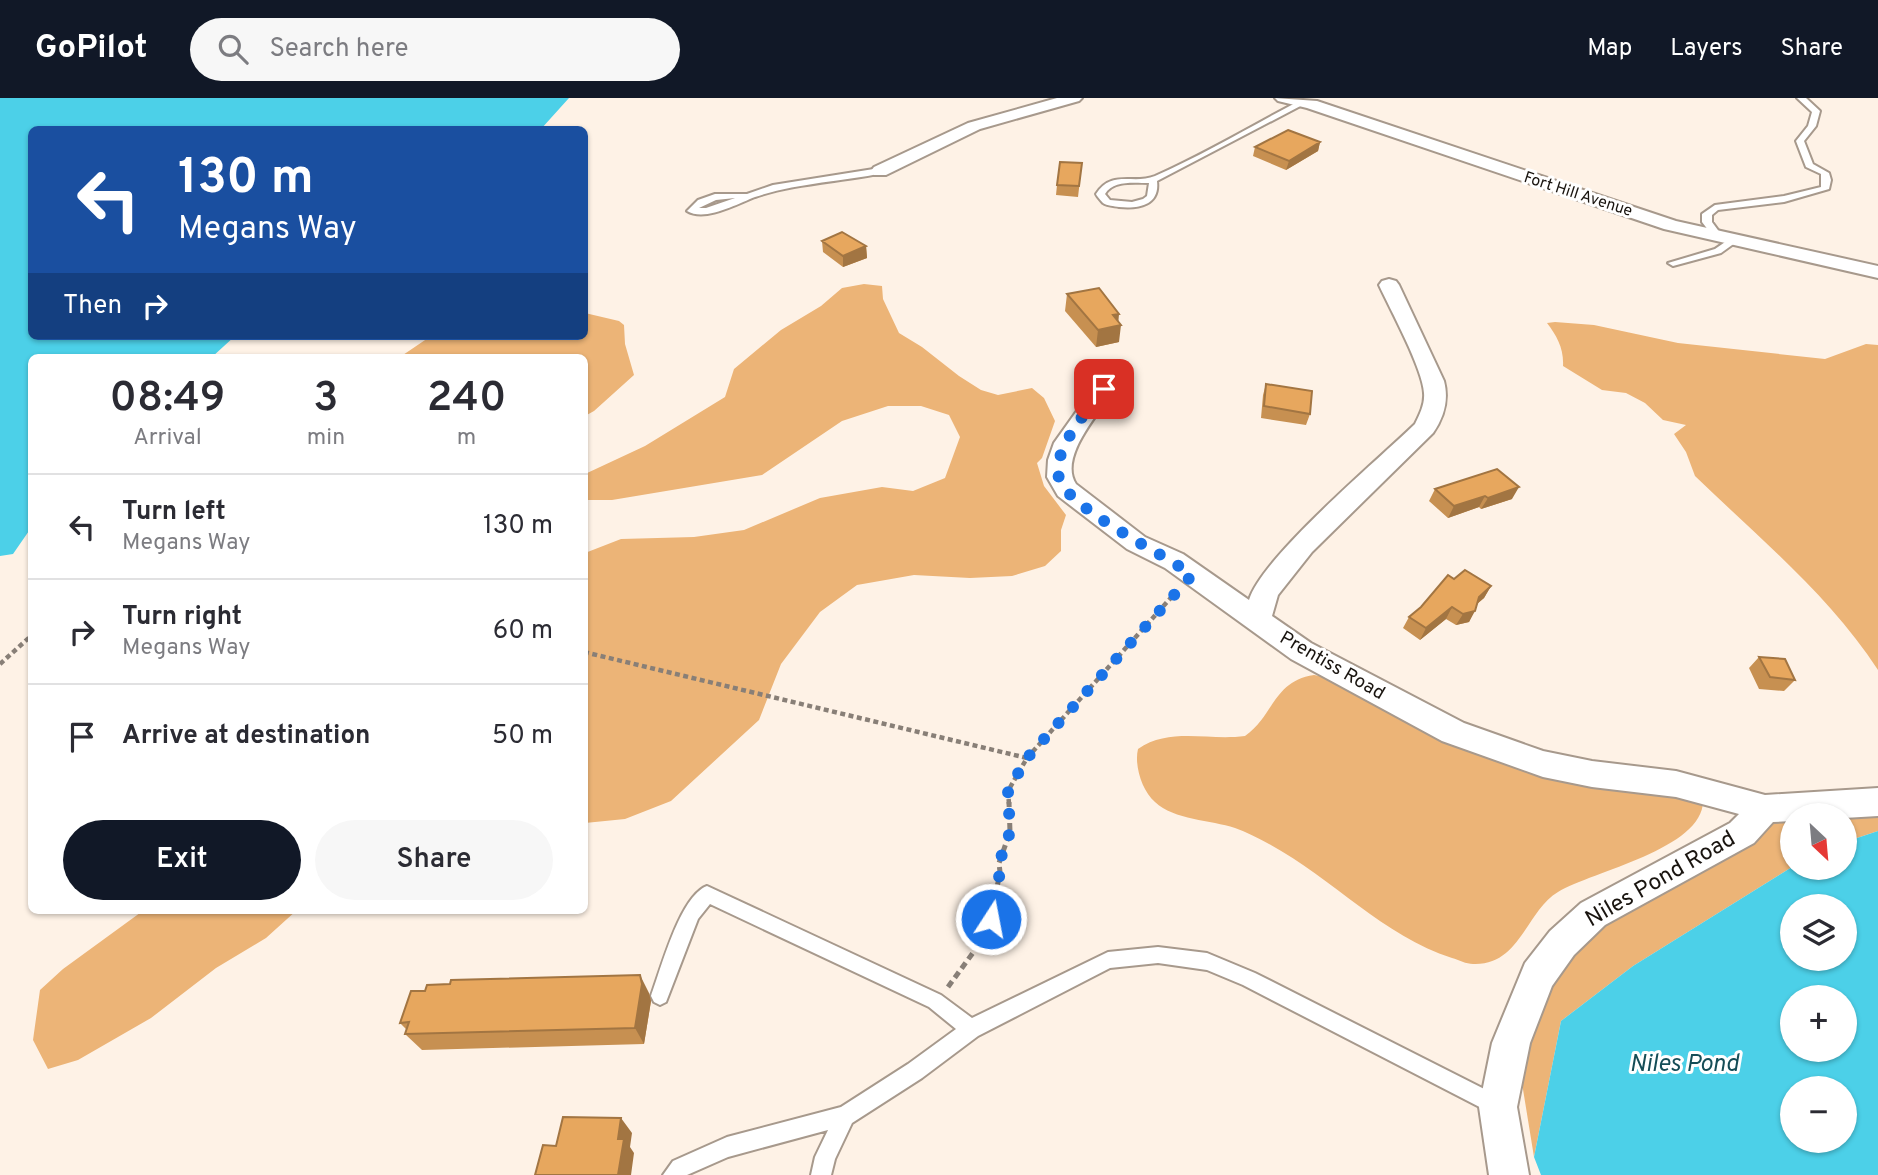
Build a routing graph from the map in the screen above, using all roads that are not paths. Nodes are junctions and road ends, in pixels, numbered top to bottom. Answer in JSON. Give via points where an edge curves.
{"nodes":[{"id":1,"x":1074,"y":98,"type":"edge"},
{"id":2,"x":1283,"y":98,"type":"edge"},
{"id":3,"x":1801,"y":98,"type":"edge"},
{"id":4,"x":1308,"y":101,"type":"edge"},
{"id":5,"x":880,"y":171,"type":"joint"},
{"id":6,"x":1153,"y":180,"type":"junction"},
{"id":7,"x":744,"y":196,"type":"junction"},
{"id":8,"x":1726,"y":239,"type":"junction"},
{"id":9,"x":1673,"y":263,"type":"dead end"},
{"id":10,"x":1878,"y":272,"type":"edge"},
{"id":11,"x":1389,"y":285,"type":"dead end"},
{"id":12,"x":1104,"y":389,"type":"dead end"},
{"id":13,"x":1257,"y":620,"type":"junction"},
{"id":14,"x":1878,"y":802,"type":"edge"},
{"id":15,"x":1765,"y":809,"type":"junction"},
{"id":16,"x":660,"y":996,"type":"dead end"},
{"id":17,"x":971,"y":1029,"type":"junction"},
{"id":18,"x":1499,"y":1107,"type":"junction"},
{"id":19,"x":845,"y":1115,"type":"junction"},
{"id":20,"x":673,"y":1175,"type":"edge"},
{"id":21,"x":821,"y":1175,"type":"edge"},
{"id":22,"x":1509,"y":1175,"type":"edge"}],
"edges":[{"from":1,"to":5,"type":"street","via":[[975,126]]},
{"from":2,"to":4,"type":"street","name":"Fort Hill Avenue"},
{"from":3,"to":8,"type":"lane","via":[[1816,111],[1800,141],[1809,166],[1825,173],[1825,188],[1715,208],[1707,214],[1707,222]]},
{"from":4,"to":6,"type":"lane"},
{"from":4,"to":8,"type":"street","name":"Fort Hill Avenue","via":[[1511,173]]},
{"from":5,"to":7,"type":"lane"},
{"from":6,"to":6,"type":"lane","via":[[1119,181],[1105,186],[1100,194],[1107,202],[1140,206],[1151,200]]},
{"from":7,"to":7,"type":"lane","via":[[713,198],[692,211],[707,211]]},
{"from":8,"to":9,"type":"lane","via":[[1718,251]]},
{"from":8,"to":10,"type":"street","name":"Fort Hill Avenue"},
{"from":11,"to":13,"type":"street","via":[[1433,381],[1438,397],[1434,411],[1425,428],[1289,562],[1265,592]]},
{"from":12,"to":13,"type":"street","name":"Prentiss Road","via":[[1066,443],[1059,477],[1067,490],[1136,543],[1174,561]]},
{"from":13,"to":15,"type":"street","name":"Prentiss Road","via":[[1301,651],[1453,732],[1543,764],[1722,794]]},
{"from":14,"to":15,"type":"street"},
{"from":15,"to":18,"type":"street","name":"Niles Pond Road","via":[[1742,833],[1593,914],[1562,943],[1538,975],[1511,1043]]},
{"from":16,"to":17,"type":"lane","via":[[691,914],[707,894],[935,1001]]},
{"from":17,"to":18,"type":"lane","via":[[1108,960],[1158,955],[1194,960],[1249,978]]},
{"from":17,"to":19,"type":"lane"},
{"from":18,"to":22,"type":"street","name":"Niles Pond Road"},
{"from":19,"to":20,"type":"lane","via":[[727,1147]]},
{"from":19,"to":21,"type":"lane"}]}
